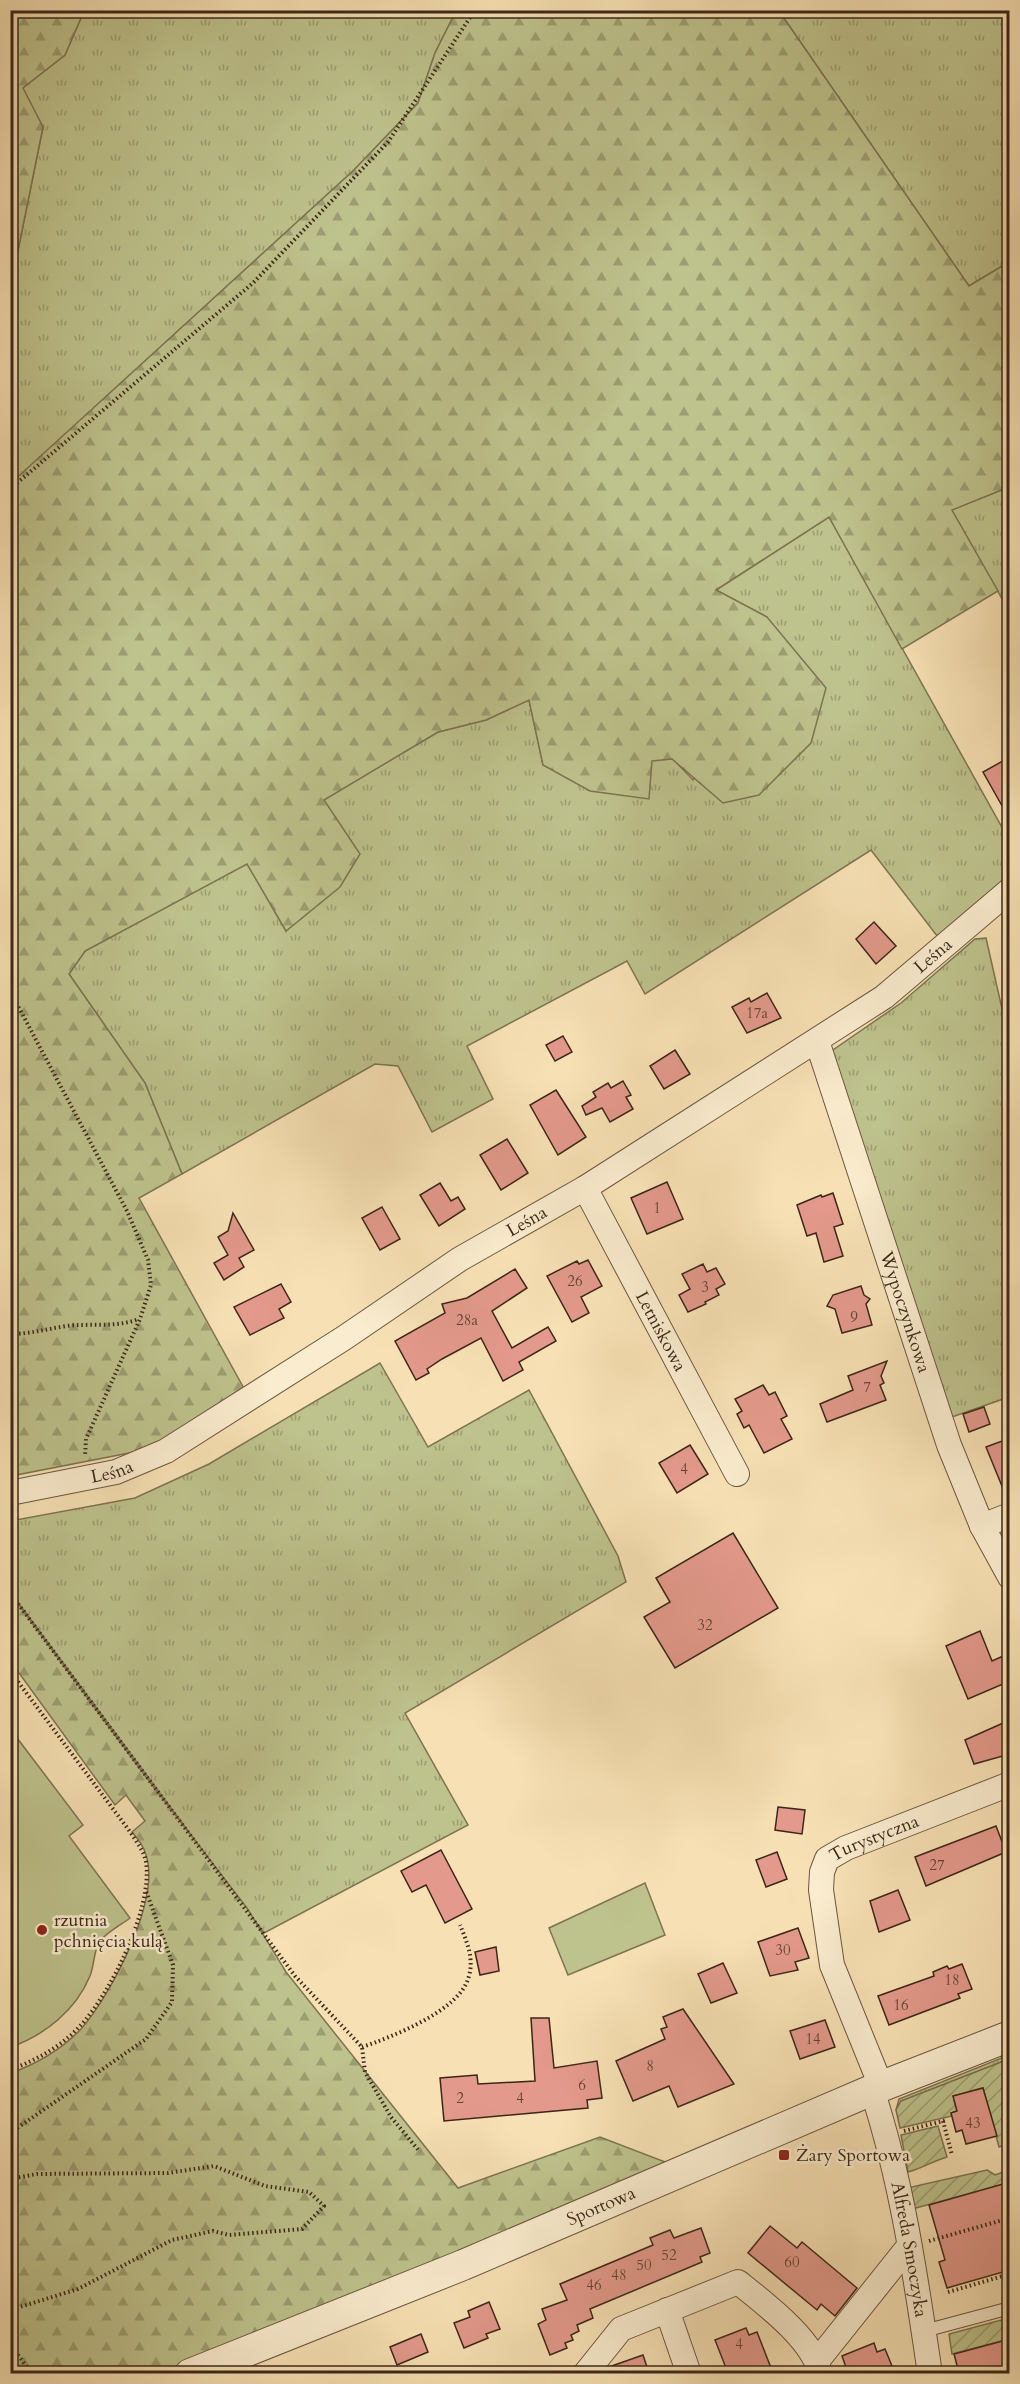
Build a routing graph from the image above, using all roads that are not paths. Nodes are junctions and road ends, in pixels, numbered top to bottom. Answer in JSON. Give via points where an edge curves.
{"nodes":[{"id":1,"x":1010,"y":890,"type":"edge"},
{"id":2,"x":817,"y":1041,"type":"junction"},
{"id":3,"x":585,"y":1188,"type":"junction"},
{"id":4,"x":737,"y":1474,"type":"dead end"},
{"id":5,"x":10,"y":1493,"type":"edge"},
{"id":6,"x":1010,"y":1515,"type":"edge"},
{"id":7,"x":982,"y":1526,"type":"junction"},
{"id":8,"x":1010,"y":1577,"type":"edge"},
{"id":9,"x":1010,"y":1784,"type":"edge"},
{"id":10,"x":1010,"y":2036,"type":"edge"},
{"id":11,"x":876,"y":2088,"type":"junction"},
{"id":12,"x":909,"y":2246,"type":"junction"},
{"id":13,"x":1010,"y":2308,"type":"edge"},
{"id":14,"x":667,"y":2310,"type":"junction"},
{"id":15,"x":924,"y":2331,"type":"junction"},
{"id":16,"x":819,"y":2367,"type":"edge"},
{"id":17,"x":204,"y":2371,"type":"edge"},
{"id":18,"x":585,"y":2373,"type":"edge"},
{"id":19,"x":689,"y":2373,"type":"edge"},
{"id":20,"x":930,"y":2373,"type":"edge"}],
"edges":[{"from":1,"to":2,"type":"street","name":"Leśna","via":[[884,997]]},
{"from":2,"to":3,"type":"street","name":"Leśna"},
{"from":2,"to":7,"type":"street","name":"Wypoczynkowa","via":[[949,1445]]},
{"from":3,"to":4,"type":"street","name":"Letniskowa"},
{"from":3,"to":5,"type":"street","name":"Leśna","via":[[460,1259],[166,1452],[116,1472]]},
{"from":6,"to":7,"type":"street"},
{"from":7,"to":8,"type":"street","name":"Wypoczynkowa"},
{"from":9,"to":11,"type":"street","name":"Turystyczna","via":[[827,1859],[821,1890],[832,1965]]},
{"from":10,"to":11,"type":"street","name":"Sportowa"},
{"from":11,"to":12,"type":"street","name":"Alfreda Smoczyka"},
{"from":11,"to":17,"type":"street","name":"Sportowa"},
{"from":12,"to":15,"type":"street","name":"Alfreda Smoczyka"},
{"from":12,"to":16,"type":"street"},
{"from":13,"to":15,"type":"lane"},
{"from":14,"to":16,"type":"street","via":[[738,2282],[773,2310]]},
{"from":14,"to":18,"type":"street","via":[[621,2329]]},
{"from":14,"to":19,"type":"street"},
{"from":15,"to":20,"type":"street","name":"Alfreda Smoczyka"}]}
